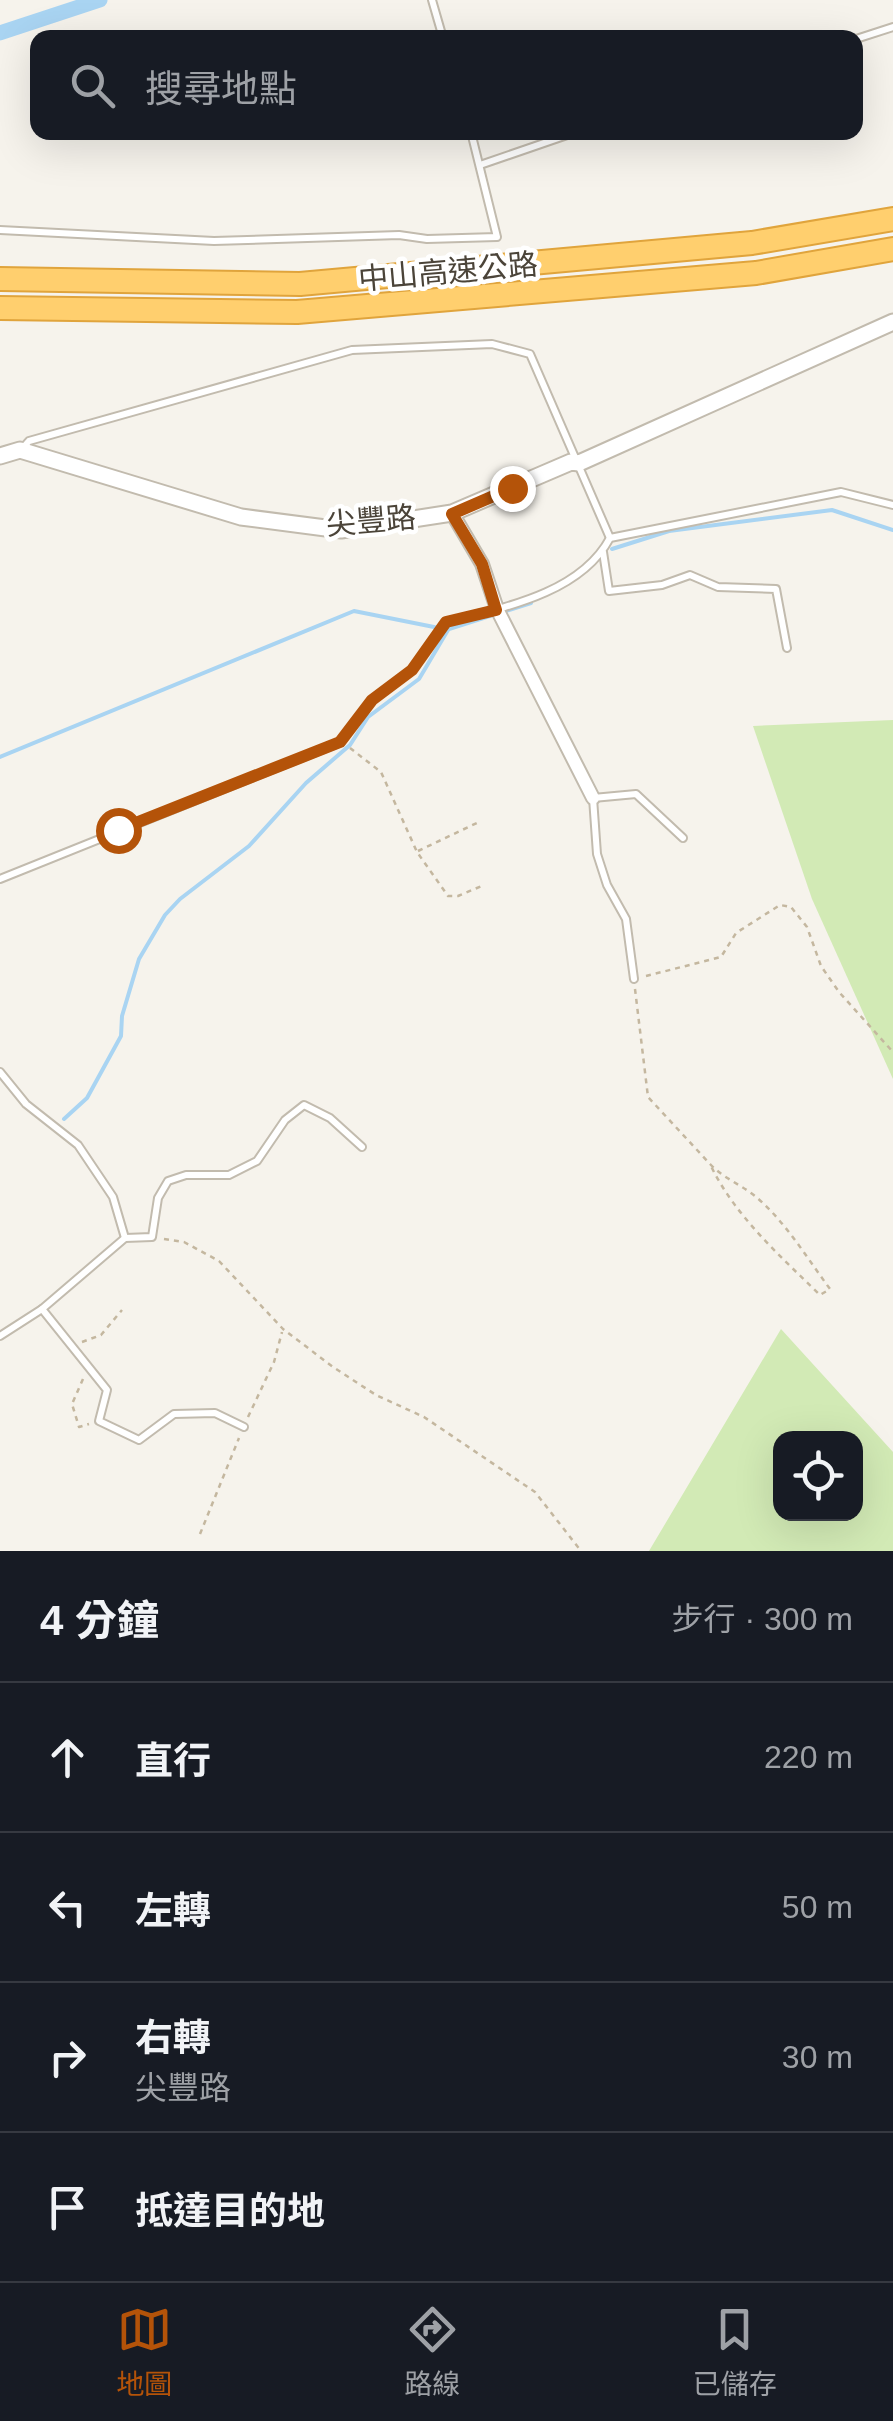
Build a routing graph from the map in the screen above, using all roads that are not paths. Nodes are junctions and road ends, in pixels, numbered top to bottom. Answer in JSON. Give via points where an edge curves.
{"nodes":[{"id":1,"x":432,"y":0,"type":"edge"},
{"id":2,"x":893,"y":27,"type":"edge"},
{"id":3,"x":441,"y":30,"type":"edge"},
{"id":4,"x":863,"y":37,"type":"edge"},
{"id":5,"x":473,"y":140,"type":"edge"},
{"id":6,"x":552,"y":140,"type":"edge"},
{"id":7,"x":480,"y":164,"type":"junction"},
{"id":8,"x":893,"y":219,"type":"edge"},
{"id":9,"x":0,"y":230,"type":"edge"},
{"id":10,"x":893,"y":249,"type":"edge"},
{"id":11,"x":0,"y":279,"type":"edge"},
{"id":12,"x":0,"y":308,"type":"edge"},
{"id":13,"x":893,"y":322,"type":"edge"},
{"id":14,"x":20,"y":450,"type":"junction"},
{"id":15,"x":0,"y":456,"type":"edge"},
{"id":16,"x":579,"y":463,"type":"junction"},
{"id":17,"x":893,"y":505,"type":"edge"},
{"id":18,"x":452,"y":514,"type":"junction"},
{"id":19,"x":610,"y":538,"type":"junction"},
{"id":20,"x":603,"y":550,"type":"junction"},
{"id":21,"x":500,"y":615,"type":"junction"},
{"id":22,"x":787,"y":648,"type":"dead end"},
{"id":23,"x":593,"y":798,"type":"junction"},
{"id":24,"x":683,"y":838,"type":"dead end"},
{"id":25,"x":0,"y":879,"type":"edge"},
{"id":26,"x":634,"y":979,"type":"road end"},
{"id":27,"x":0,"y":1072,"type":"edge"},
{"id":28,"x":362,"y":1147,"type":"dead end"},
{"id":29,"x":124,"y":1238,"type":"junction"},
{"id":30,"x":42,"y":1309,"type":"junction"},
{"id":31,"x":0,"y":1336,"type":"edge"},
{"id":32,"x":244,"y":1426,"type":"dead end"}],
"edges":[{"from":1,"to":3,"type":"lane"},
{"from":2,"to":4,"type":"lane"},
{"from":5,"to":7,"type":"lane"},
{"from":6,"to":7,"type":"lane"},
{"from":7,"to":9,"type":"lane","via":[[497,238],[214,241]]},
{"from":8,"to":11,"type":"highway","name":"中山高速公路","via":[[752,244],[300,284]]},
{"from":10,"to":12,"type":"highway","name":"中山高速公路","via":[[756,273],[297,312]]},
{"from":13,"to":16,"type":"street","name":"尖豐路"},
{"from":14,"to":15,"type":"street"},
{"from":14,"to":16,"type":"lane","via":[[28,441],[352,350],[492,344],[530,354]]},
{"from":14,"to":18,"type":"street","name":"尖豐路","via":[[241,517],[341,530]]},
{"from":16,"to":18,"type":"street","name":"尖豐路"},
{"from":16,"to":19,"type":"lane"},
{"from":17,"to":19,"type":"lane","via":[[841,492]]},
{"from":18,"to":21,"type":"street","via":[[482,564]]},
{"from":19,"to":20,"type":"lane"},
{"from":20,"to":21,"type":"lane","via":[[563,585]]},
{"from":20,"to":22,"type":"lane","via":[[609,592],[662,586],[690,575],[718,587],[776,589]]},
{"from":21,"to":23,"type":"street"},
{"from":21,"to":25,"type":"lane","via":[[446,622],[412,670],[372,700],[340,742]]},
{"from":23,"to":24,"type":"lane","via":[[636,794]]},
{"from":23,"to":26,"type":"lane","via":[[598,854],[626,919]]},
{"from":27,"to":29,"type":"lane","via":[[26,1104],[78,1144],[113,1197]]},
{"from":28,"to":29,"type":"lane","via":[[304,1105],[257,1161],[229,1176],[168,1181],[152,1237]]},
{"from":29,"to":30,"type":"lane"},
{"from":30,"to":31,"type":"lane"},
{"from":30,"to":32,"type":"lane","via":[[106,1390],[99,1421],[138,1440],[174,1414],[214,1414]]}]}
